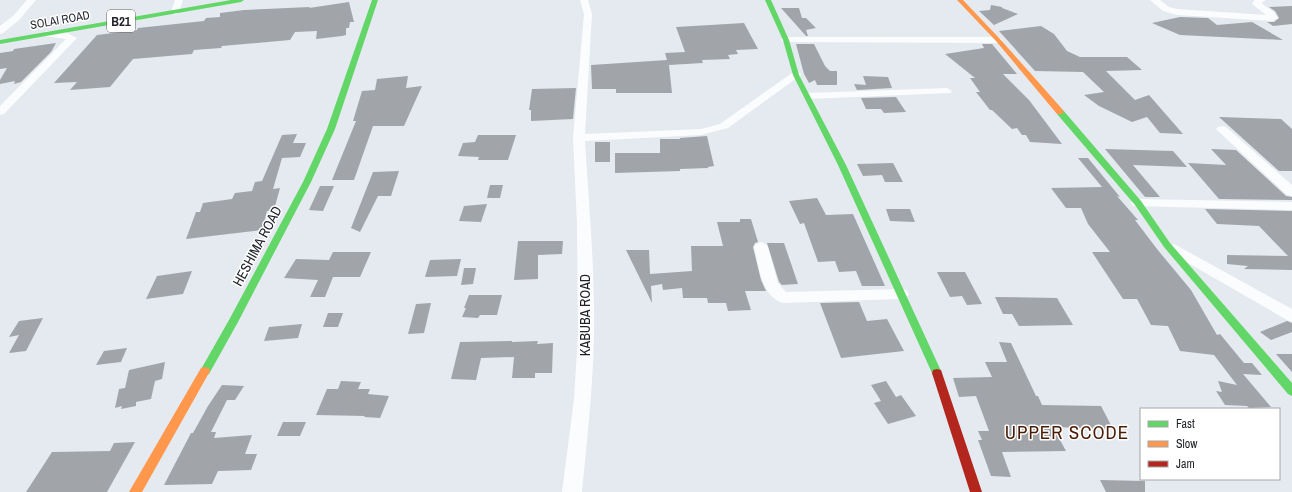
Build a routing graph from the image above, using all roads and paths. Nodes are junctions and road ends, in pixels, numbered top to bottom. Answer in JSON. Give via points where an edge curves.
{"nodes":[{"id":1,"x":32,"y":0,"type":"edge"},
{"id":2,"x":179,"y":0,"type":"edge"},
{"id":3,"x":241,"y":0,"type":"edge"},
{"id":4,"x":376,"y":0,"type":"edge"},
{"id":5,"x":584,"y":0,"type":"edge"},
{"id":6,"x":768,"y":0,"type":"edge"},
{"id":7,"x":960,"y":0,"type":"edge"},
{"id":8,"x":1154,"y":0,"type":"edge"},
{"id":9,"x":1262,"y":0,"type":"edge"},
{"id":10,"x":228,"y":1,"type":"edge"},
{"id":11,"x":175,"y":12,"type":"junction"},
{"id":12,"x":0,"y":31,"type":"edge"},
{"id":13,"x":47,"y":34,"type":"junction"},
{"id":14,"x":786,"y":40,"type":"junction"},
{"id":15,"x":998,"y":40,"type":"junction"},
{"id":16,"x":0,"y":42,"type":"edge"},
{"id":17,"x":796,"y":75,"type":"junction"},
{"id":18,"x":947,"y":91,"type":"dead end"},
{"id":19,"x":808,"y":96,"type":"junction"},
{"id":20,"x":0,"y":112,"type":"edge"},
{"id":21,"x":1222,"y":129,"type":"dead end"},
{"id":22,"x":579,"y":138,"type":"junction"},
{"id":23,"x":1292,"y":192,"type":"edge"},
{"id":24,"x":1138,"y":203,"type":"junction"},
{"id":25,"x":1292,"y":206,"type":"edge"},
{"id":26,"x":1167,"y":245,"type":"junction"},
{"id":27,"x":761,"y":247,"type":"dead end"},
{"id":28,"x":901,"y":294,"type":"junction"},
{"id":29,"x":1292,"y":316,"type":"edge"},
{"id":30,"x":1292,"y":391,"type":"edge"},
{"id":31,"x":135,"y":492,"type":"edge"},
{"id":32,"x":572,"y":492,"type":"edge"},
{"id":33,"x":976,"y":492,"type":"edge"}],
"edges":[{"from":1,"to":12,"type":"street"},
{"from":2,"to":11,"type":"street"},
{"from":3,"to":10,"type":"main road","name":"SOLAI ROAD","number":"B21"},
{"from":4,"to":31,"type":"main road","name":"HESHIMA ROAD","via":[[331,129],[307,182],[233,322]]},
{"from":5,"to":22,"type":"street","name":"KABUBA ROAD","via":[[588,14]]},
{"from":6,"to":14,"type":"main road"},
{"from":7,"to":15,"type":"main road"},
{"from":8,"to":9,"type":"street","via":[[1166,9],[1177,12],[1273,18],[1256,4]]},
{"from":10,"to":11,"type":"main road","name":"SOLAI ROAD","number":"B21"},
{"from":11,"to":13,"type":"main road","name":"SOLAI ROAD","number":"B21"},
{"from":13,"to":16,"type":"main road","name":"SOLAI ROAD","number":"B21"},
{"from":13,"to":20,"type":"street","via":[[72,38]]},
{"from":14,"to":15,"type":"street"},
{"from":14,"to":17,"type":"main road"},
{"from":15,"to":24,"type":"main road"},
{"from":17,"to":19,"type":"main road"},
{"from":17,"to":22,"type":"street","via":[[720,128],[701,132]]},
{"from":18,"to":19,"type":"street"},
{"from":19,"to":28,"type":"main road"},
{"from":21,"to":23,"type":"street"},
{"from":22,"to":32,"type":"street","name":"KABUBA ROAD","via":[[586,334],[583,399]]},
{"from":24,"to":25,"type":"street"},
{"from":24,"to":26,"type":"main road"},
{"from":26,"to":29,"type":"street"},
{"from":26,"to":30,"type":"main road"},
{"from":27,"to":28,"type":"street","via":[[773,288],[777,295],[783,298]]},
{"from":28,"to":33,"type":"main road","via":[[939,378]]}]}
